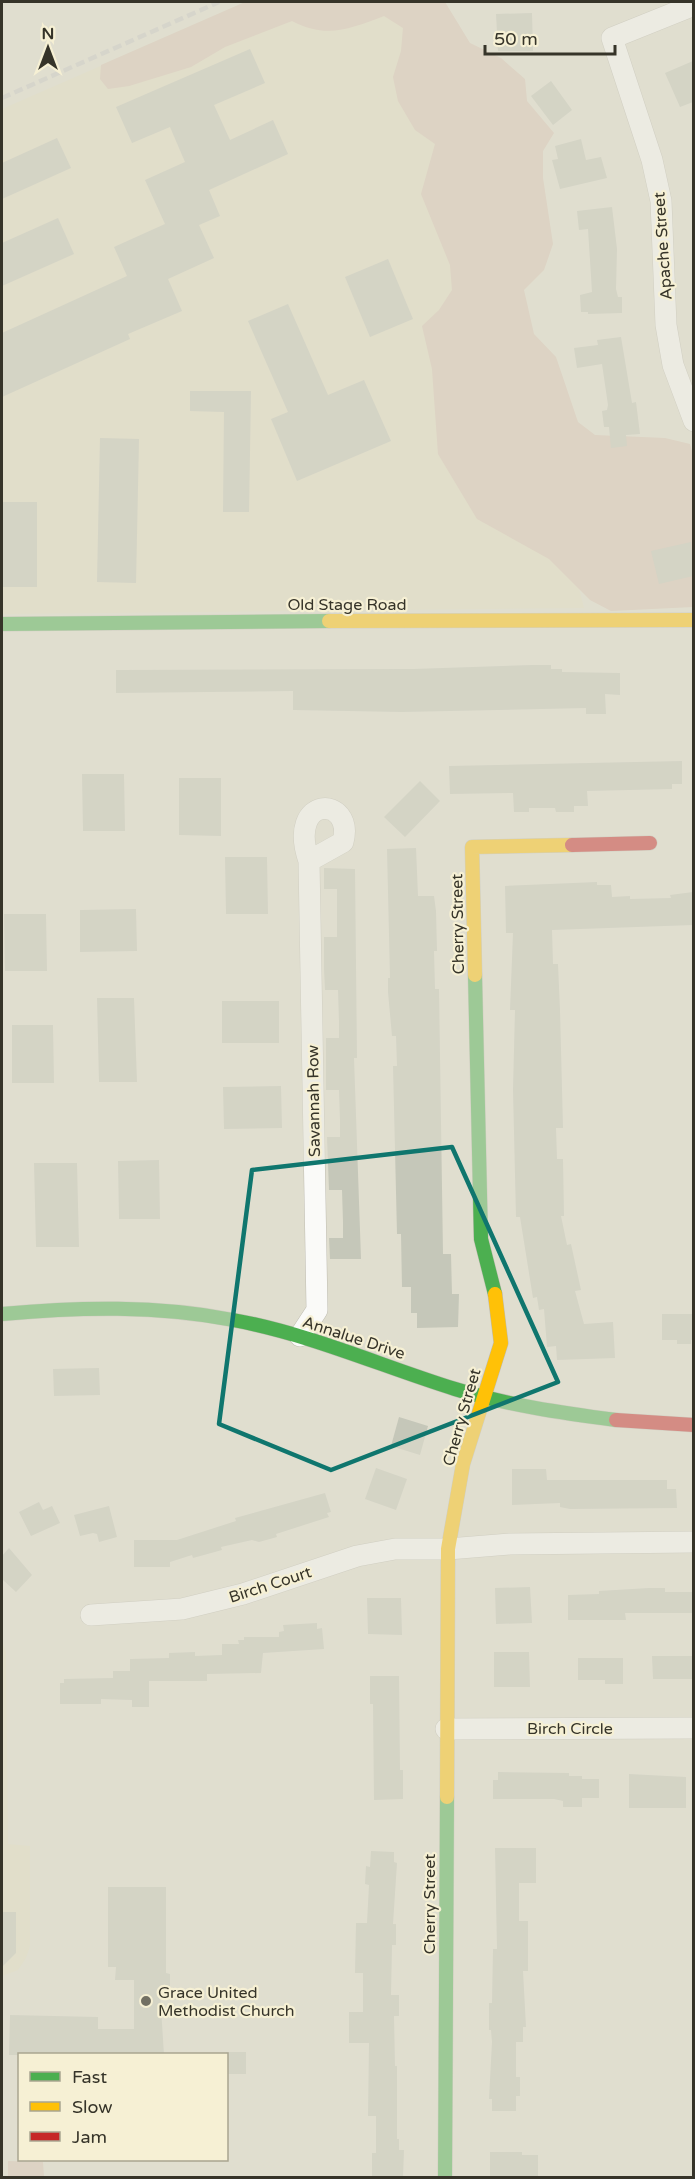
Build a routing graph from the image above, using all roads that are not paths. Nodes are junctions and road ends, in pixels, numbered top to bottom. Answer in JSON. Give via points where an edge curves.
{"nodes":[{"id":1,"x":693,"y":5,"type":"edge"},
{"id":2,"x":693,"y":421,"type":"edge"},
{"id":3,"x":693,"y":620,"type":"edge"},
{"id":4,"x":2,"y":624,"type":"edge"},
{"id":5,"x":650,"y":843,"type":"dead end"},
{"id":6,"x":309,"y":861,"type":"dead end"},
{"id":7,"x":2,"y":1314,"type":"edge"},
{"id":8,"x":300,"y":1336,"type":"junction"},
{"id":9,"x":483,"y":1398,"type":"junction"},
{"id":10,"x":693,"y":1425,"type":"edge"},
{"id":11,"x":693,"y":1542,"type":"edge"},
{"id":12,"x":448,"y":1549,"type":"junction"},
{"id":13,"x":91,"y":1615,"type":"dead end"},
{"id":14,"x":446,"y":1728,"type":"junction"},
{"id":15,"x":693,"y":1728,"type":"edge"},
{"id":16,"x":445,"y":2178,"type":"edge"}],
"edges":[{"from":1,"to":2,"type":"street","name":"Apache Street","via":[[612,38],[652,160],[661,201],[666,325],[673,365]]},
{"from":3,"to":4,"type":"street","name":"Old Stage Road"},
{"from":5,"to":9,"type":"street","name":"Cherry Street","via":[[471,847],[481,1239],[498,1302],[501,1343]]},
{"from":6,"to":8,"type":"street","name":"Savannah Row","via":[[317,1310]]},
{"from":7,"to":8,"type":"street","name":"Annalue Drive","via":[[106,1306],[187,1311]]},
{"from":8,"to":9,"type":"street","name":"Annalue Drive"},
{"from":9,"to":10,"type":"street","name":"Annalue Drive","via":[[583,1416],[665,1426]]},
{"from":9,"to":12,"type":"street","name":"Cherry Street","via":[[463,1464]]},
{"from":11,"to":12,"type":"street","via":[[510,1544]]},
{"from":12,"to":13,"type":"street","name":"Birch Court","via":[[395,1549],[357,1556],[182,1610]]},
{"from":12,"to":14,"type":"street","name":"Cherry Street"},
{"from":14,"to":15,"type":"street","name":"Birch Circle"},
{"from":14,"to":16,"type":"street","name":"Cherry Street"}]}
